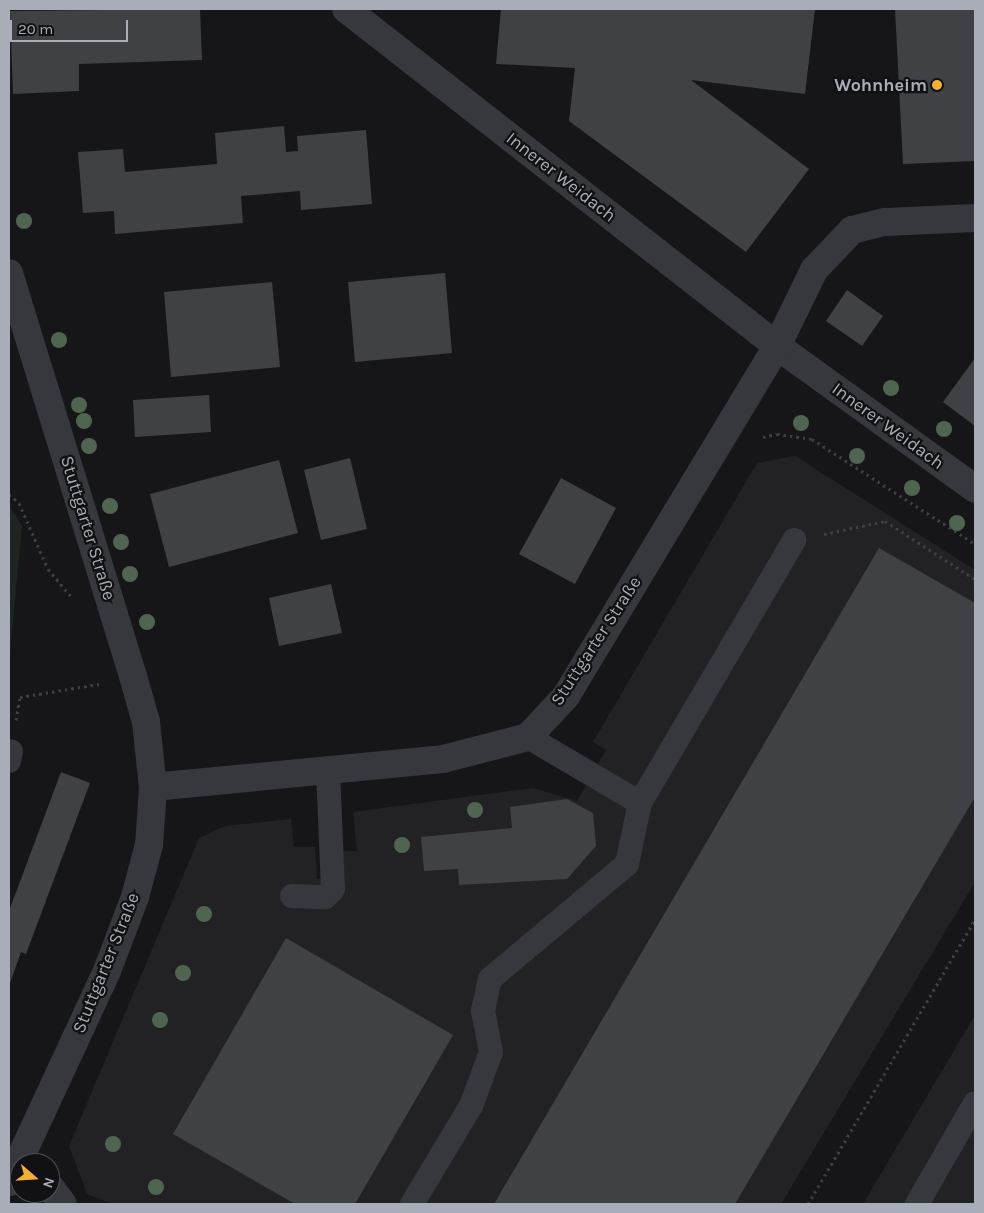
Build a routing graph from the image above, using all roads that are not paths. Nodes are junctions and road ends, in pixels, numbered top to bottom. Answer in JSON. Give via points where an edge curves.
{"nodes":[{"id":1,"x":346,"y":9,"type":"edge"},
{"id":2,"x":975,"y":218,"type":"edge"},
{"id":3,"x":9,"y":273,"type":"edge"},
{"id":4,"x":777,"y":346,"type":"junction"},
{"id":5,"x":975,"y":489,"type":"edge"},
{"id":6,"x":794,"y":540,"type":"road end"},
{"id":7,"x":528,"y":737,"type":"junction"},
{"id":8,"x":328,"y":769,"type":"junction"},
{"id":9,"x":153,"y":787,"type":"junction"},
{"id":10,"x":640,"y":803,"type":"junction"},
{"id":11,"x":292,"y":896,"type":"dead end"},
{"id":12,"x":975,"y":1103,"type":"edge"},
{"id":13,"x":32,"y":1132,"type":"junction"},
{"id":14,"x":36,"y":1153,"type":"edge"},
{"id":15,"x":9,"y":1182,"type":"edge"},
{"id":16,"x":412,"y":1204,"type":"edge"},
{"id":17,"x":917,"y":1204,"type":"edge"}],
"edges":[{"from":1,"to":4,"type":"street","name":"Innerer Weidach"},
{"from":2,"to":4,"type":"street","via":[[885,222],[852,230],[814,270]]},
{"from":3,"to":9,"type":"street","name":"Stuttgarter Straße","via":[[146,722]]},
{"from":4,"to":5,"type":"street","name":"Innerer Weidach"},
{"from":4,"to":7,"type":"street","name":"Stuttgarter Straße","via":[[566,696]]},
{"from":6,"to":10,"type":"lane"},
{"from":7,"to":8,"type":"street","via":[[443,759]]},
{"from":7,"to":10,"type":"lane"},
{"from":8,"to":9,"type":"street"},
{"from":8,"to":11,"type":"lane","via":[[333,890],[326,897]]},
{"from":9,"to":13,"type":"street","name":"Stuttgarter Straße","via":[[149,845],[135,897],[107,971]]},
{"from":10,"to":16,"type":"lane","via":[[627,864],[490,979],[483,1011],[492,1052],[471,1106]]},
{"from":12,"to":17,"type":"lane"},
{"from":13,"to":14,"type":"street"},
{"from":13,"to":15,"type":"street","name":"Stuttgarter Straße"}]}
